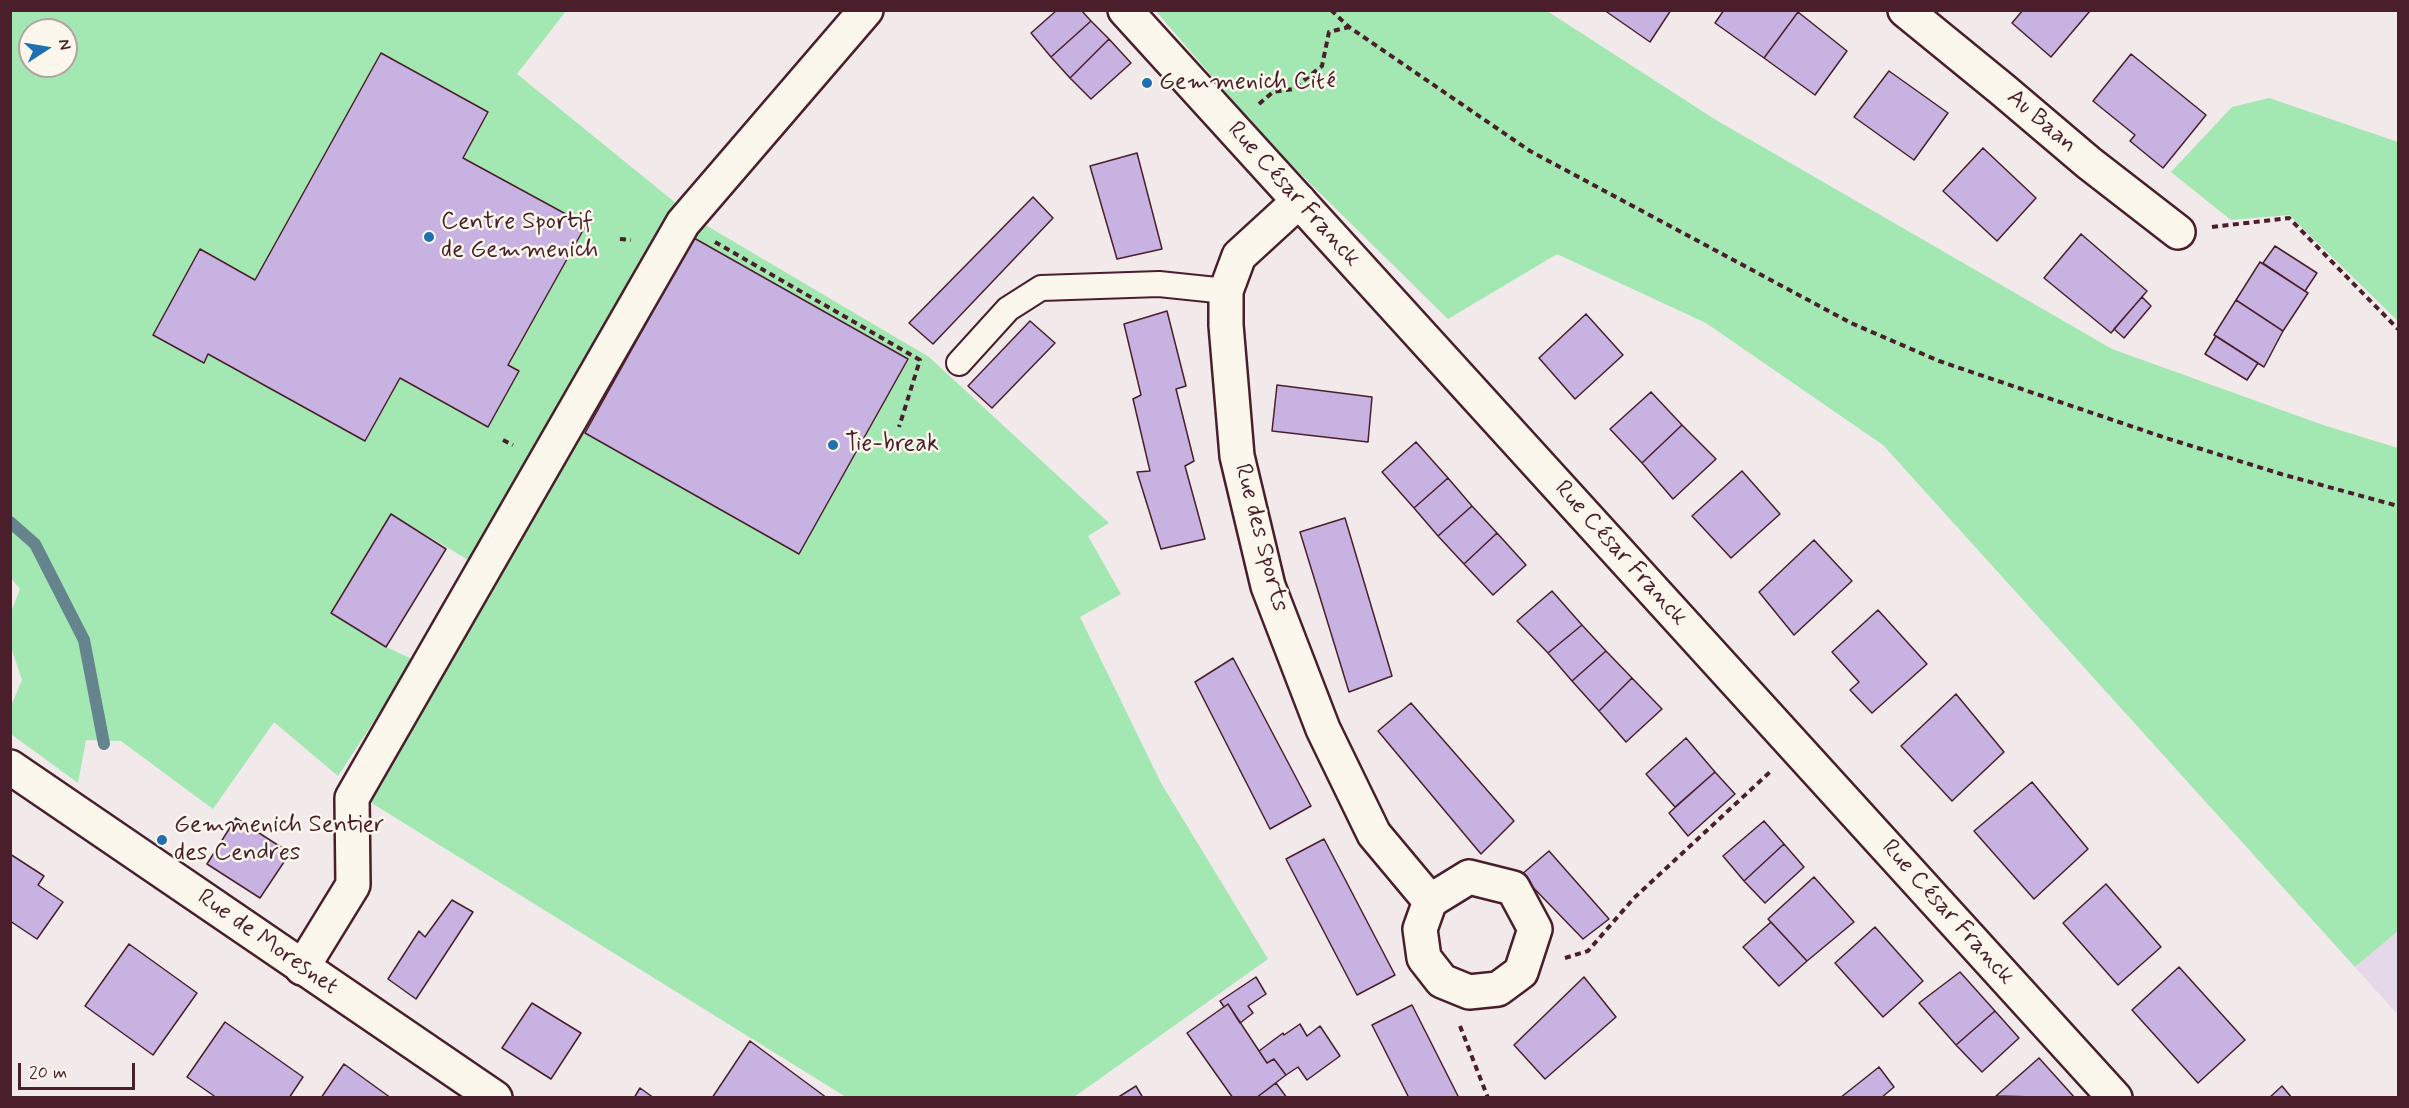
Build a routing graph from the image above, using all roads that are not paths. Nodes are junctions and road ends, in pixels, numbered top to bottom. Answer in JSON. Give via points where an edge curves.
{"nodes":[{"id":1,"x":866,"y":10,"type":"edge"},
{"id":2,"x":1125,"y":10,"type":"edge"},
{"id":3,"x":1905,"y":10,"type":"edge"},
{"id":4,"x":1299,"y":201,"type":"junction"},
{"id":5,"x":2178,"y":232,"type":"road end"},
{"id":6,"x":1226,"y":291,"type":"junction"},
{"id":7,"x":959,"y":363,"type":"dead end"},
{"id":8,"x":10,"y":767,"type":"edge"},
{"id":9,"x":1430,"y":901,"type":"junction"},
{"id":10,"x":303,"y":968,"type":"junction"},
{"id":11,"x":495,"y":1098,"type":"edge"},
{"id":12,"x":2115,"y":1098,"type":"edge"}],
"edges":[{"from":1,"to":10,"type":"street","via":[[683,223],[352,798],[353,885]]},
{"from":2,"to":4,"type":"street","name":"Rue César Franck"},
{"from":3,"to":5,"type":"street","name":"Au Baan"},
{"from":4,"to":6,"type":"street","name":"Rue des Sports","via":[[1239,256]]},
{"from":4,"to":12,"type":"street","name":"Rue César Franck"},
{"from":6,"to":7,"type":"lane","via":[[1159,285],[1041,288],[1008,309]]},
{"from":6,"to":9,"type":"street","name":"Rue des Sports","via":[[1238,456],[1268,586],[1323,729],[1374,834]]},
{"from":8,"to":10,"type":"street","name":"Rue de Moresnet"},
{"from":9,"to":9,"type":"street","via":[[1419,929],[1424,958],[1442,981],[1469,992],[1498,989],[1521,972],[1535,929],[1513,888],[1469,877]]},
{"from":10,"to":11,"type":"street","name":"Rue de Moresnet"}]}
